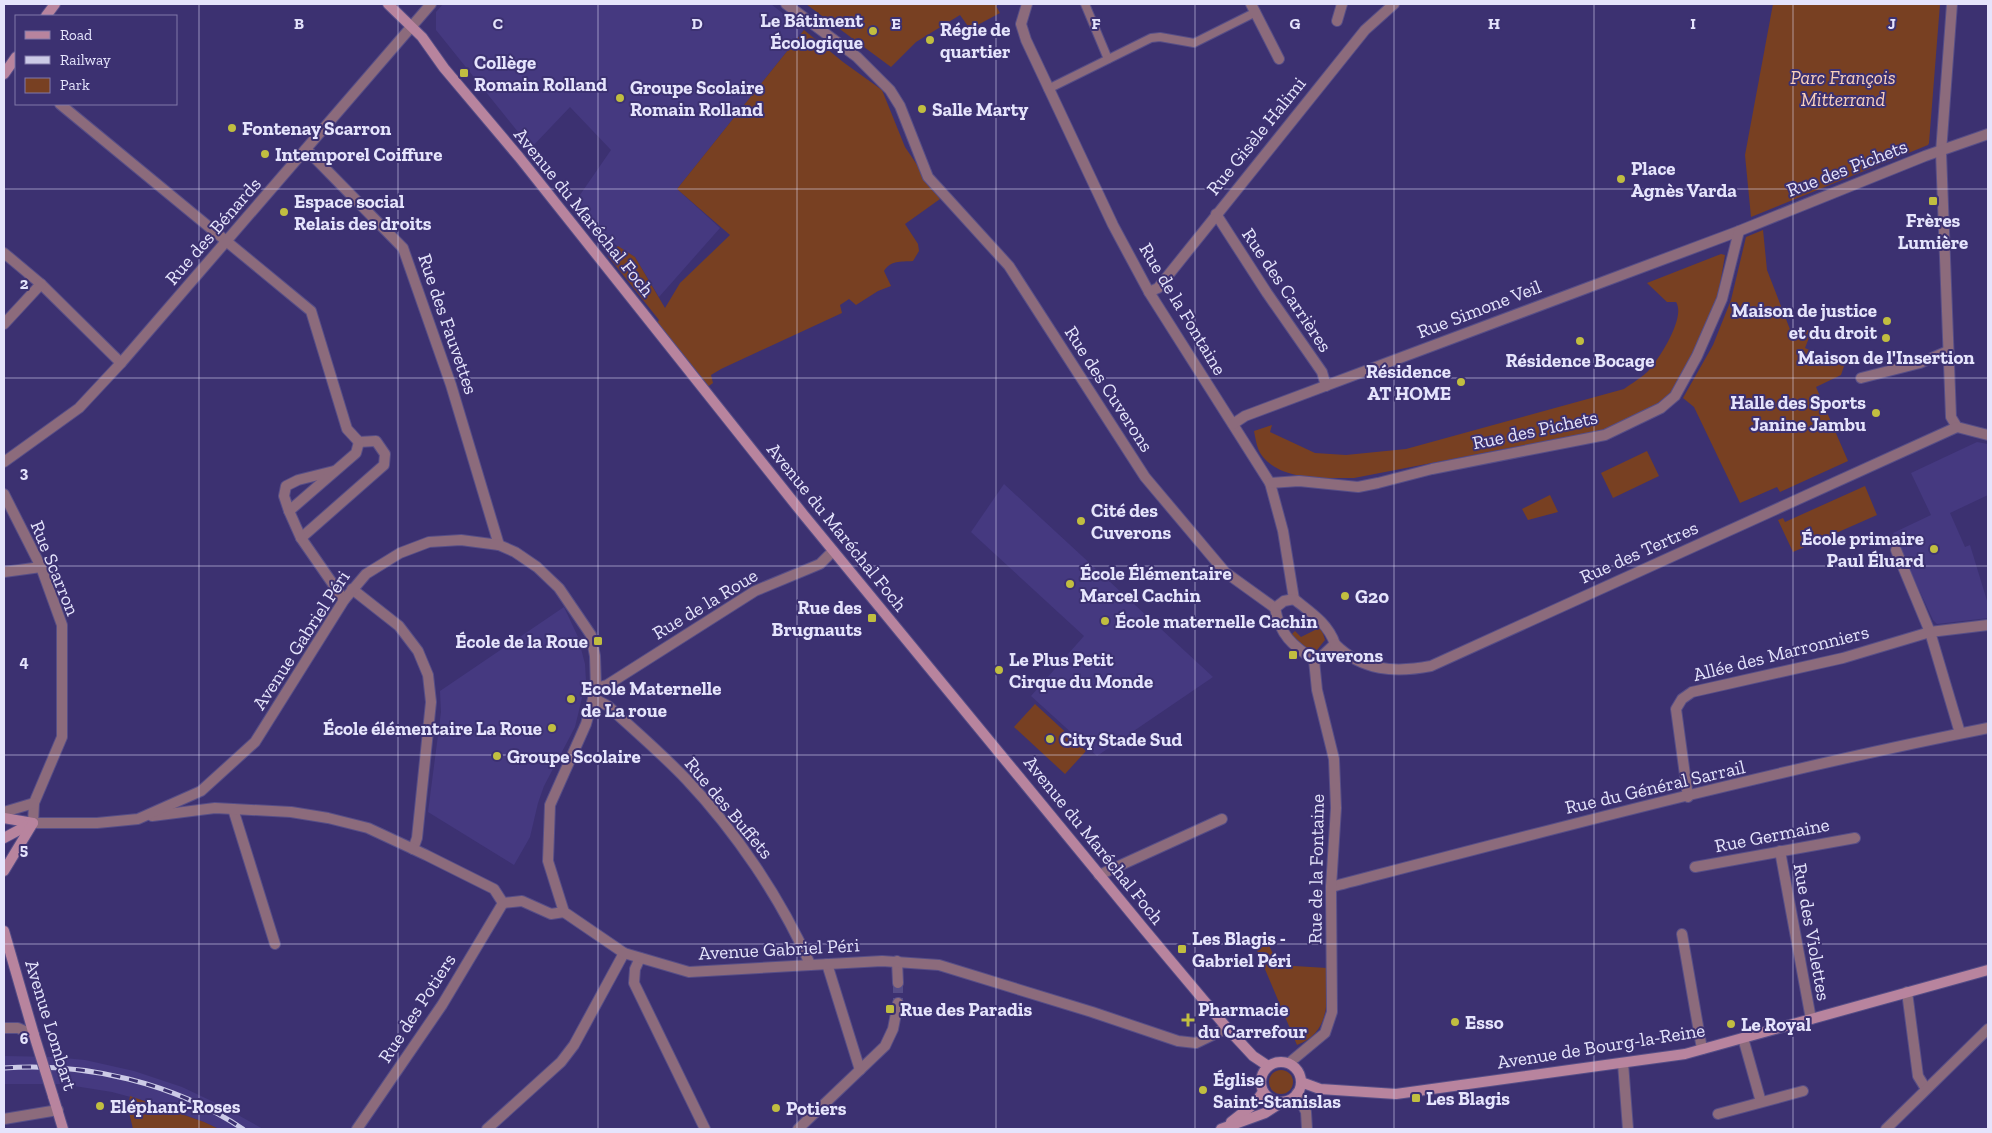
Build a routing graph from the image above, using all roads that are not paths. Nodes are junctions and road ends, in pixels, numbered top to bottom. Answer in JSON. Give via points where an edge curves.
{"nodes":[{"id":1,"x":55,"y":4,"type":"edge"},
{"id":2,"x":388,"y":4,"type":"edge"},
{"id":3,"x":430,"y":4,"type":"edge"},
{"id":4,"x":786,"y":4,"type":"edge"},
{"id":5,"x":1035,"y":4,"type":"edge"},
{"id":6,"x":1085,"y":4,"type":"edge"},
{"id":7,"x":1342,"y":4,"type":"edge"},
{"id":8,"x":1394,"y":4,"type":"edge"},
{"id":9,"x":1952,"y":4,"type":"edge"},
{"id":10,"x":1026,"y":8,"type":"edge"},
{"id":11,"x":1253,"y":8,"type":"edge"},
{"id":12,"x":47,"y":15,"type":"edge"},
{"id":13,"x":1337,"y":20,"type":"dead end"},
{"id":14,"x":411,"y":26,"type":"junction"},
{"id":15,"x":15,"y":58,"type":"edge"},
{"id":16,"x":1279,"y":58,"type":"dead end"},
{"id":17,"x":1108,"y":59,"type":"junction"},
{"id":18,"x":4,"y":74,"type":"edge"},
{"id":19,"x":1048,"y":89,"type":"junction"},
{"id":20,"x":61,"y":105,"type":"edge"},
{"id":21,"x":1988,"y":134,"type":"edge"},
{"id":22,"x":306,"y":148,"type":"junction"},
{"id":23,"x":1941,"y":152,"type":"junction"},
{"id":24,"x":1216,"y":214,"type":"junction"},
{"id":25,"x":1739,"y":231,"type":"junction"},
{"id":26,"x":228,"y":242,"type":"junction"},
{"id":27,"x":4,"y":253,"type":"edge"},
{"id":28,"x":41,"y":284,"type":"junction"},
{"id":29,"x":1149,"y":292,"type":"junction"},
{"id":30,"x":4,"y":324,"type":"edge"},
{"id":31,"x":1948,"y":351,"type":"junction"},
{"id":32,"x":121,"y":363,"type":"junction"},
{"id":33,"x":1862,"y":378,"type":"dead end"},
{"id":34,"x":1326,"y":386,"type":"junction"},
{"id":35,"x":1233,"y":424,"type":"junction"},
{"id":36,"x":1957,"y":427,"type":"junction"},
{"id":37,"x":1988,"y":435,"type":"edge"},
{"id":38,"x":359,"y":442,"type":"junction"},
{"id":39,"x":4,"y":462,"type":"edge"},
{"id":40,"x":335,"y":471,"type":"junction"},
{"id":41,"x":1270,"y":483,"type":"junction"},
{"id":42,"x":4,"y":494,"type":"edge"},
{"id":43,"x":289,"y":511,"type":"junction"},
{"id":44,"x":301,"y":538,"type":"junction"},
{"id":45,"x":500,"y":545,"type":"junction"},
{"id":46,"x":1896,"y":550,"type":"dead end"},
{"id":47,"x":833,"y":551,"type":"junction"},
{"id":48,"x":41,"y":567,"type":"junction"},
{"id":49,"x":4,"y":572,"type":"edge"},
{"id":50,"x":352,"y":589,"type":"junction"},
{"id":51,"x":1294,"y":599,"type":"junction"},
{"id":52,"x":344,"y":600,"type":"junction"},
{"id":53,"x":1275,"y":608,"type":"junction"},
{"id":54,"x":1988,"y":625,"type":"edge"},
{"id":55,"x":1930,"y":632,"type":"junction"},
{"id":56,"x":1335,"y":644,"type":"junction"},
{"id":57,"x":1314,"y":660,"type":"junction"},
{"id":58,"x":594,"y":693,"type":"junction"},
{"id":59,"x":1988,"y":728,"type":"edge"},
{"id":60,"x":1960,"y":733,"type":"junction"},
{"id":61,"x":201,"y":791,"type":"junction"},
{"id":62,"x":1688,"y":797,"type":"junction"},
{"id":63,"x":34,"y":803,"type":"junction"},
{"id":64,"x":203,"y":808,"type":"junction"},
{"id":65,"x":233,"y":809,"type":"junction"},
{"id":66,"x":4,"y":812,"type":"edge"},
{"id":67,"x":4,"y":818,"type":"edge"},
{"id":68,"x":138,"y":819,"type":"junction"},
{"id":69,"x":1222,"y":819,"type":"dead end"},
{"id":70,"x":33,"y":823,"type":"junction"},
{"id":71,"x":4,"y":838,"type":"edge"},
{"id":72,"x":1855,"y":838,"type":"dead end"},
{"id":73,"x":413,"y":849,"type":"junction"},
{"id":74,"x":1780,"y":851,"type":"junction"},
{"id":75,"x":1695,"y":867,"type":"dead end"},
{"id":76,"x":4,"y":871,"type":"edge"},
{"id":77,"x":1099,"y":875,"type":"junction"},
{"id":78,"x":1331,"y":887,"type":"junction"},
{"id":79,"x":503,"y":903,"type":"junction"},
{"id":80,"x":564,"y":912,"type":"junction"},
{"id":81,"x":4,"y":932,"type":"edge"},
{"id":82,"x":1682,"y":934,"type":"dead end"},
{"id":83,"x":275,"y":944,"type":"dead end"},
{"id":84,"x":624,"y":954,"type":"junction"},
{"id":85,"x":640,"y":958,"type":"junction"},
{"id":86,"x":897,"y":961,"type":"junction"},
{"id":87,"x":810,"y":964,"type":"junction"},
{"id":88,"x":827,"y":964,"type":"junction"},
{"id":89,"x":1988,"y":970,"type":"edge"},
{"id":90,"x":898,"y":983,"type":"tunnel mouth"},
{"id":91,"x":1907,"y":992,"type":"junction"},
{"id":92,"x":898,"y":1003,"type":"tunnel mouth"},
{"id":93,"x":1810,"y":1019,"type":"junction"},
{"id":94,"x":4,"y":1028,"type":"edge"},
{"id":95,"x":1227,"y":1028,"type":"junction"},
{"id":96,"x":1988,"y":1029,"type":"edge"},
{"id":97,"x":34,"y":1036,"type":"junction"},
{"id":98,"x":1743,"y":1038,"type":"junction"},
{"id":99,"x":1702,"y":1049,"type":"junction"},
{"id":100,"x":1289,"y":1063,"type":"junction"},
{"id":101,"x":1623,"y":1063,"type":"junction"},
{"id":102,"x":1268,"y":1066,"type":"junction"},
{"id":103,"x":860,"y":1070,"type":"junction"},
{"id":104,"x":1301,"y":1082,"type":"junction"},
{"id":105,"x":1926,"y":1089,"type":"junction"},
{"id":106,"x":1803,"y":1090,"type":"dead end"},
{"id":107,"x":1263,"y":1092,"type":"junction"},
{"id":108,"x":1297,"y":1094,"type":"junction"},
{"id":109,"x":1282,"y":1102,"type":"junction"},
{"id":110,"x":1761,"y":1102,"type":"junction"},
{"id":111,"x":58,"y":1110,"type":"junction"},
{"id":112,"x":1718,"y":1114,"type":"dead end"},
{"id":113,"x":4,"y":1119,"type":"edge"},
{"id":114,"x":63,"y":1129,"type":"edge"},
{"id":115,"x":357,"y":1129,"type":"edge"},
{"id":116,"x":487,"y":1129,"type":"edge"},
{"id":117,"x":705,"y":1129,"type":"edge"},
{"id":118,"x":798,"y":1129,"type":"edge"},
{"id":119,"x":1222,"y":1129,"type":"edge"},
{"id":120,"x":1307,"y":1129,"type":"edge"},
{"id":121,"x":1628,"y":1129,"type":"edge"},
{"id":122,"x":1886,"y":1129,"type":"edge"}],
"edges":[{"from":1,"to":12,"type":"main road"},
{"from":2,"to":14,"type":"main road","name":"Avenue du Maréchal Foch"},
{"from":3,"to":14,"type":"street","name":"Rue des Bénards"},
{"from":4,"to":53,"type":"street","name":"Rue des Cuverons","via":[[857,57],[890,90],[900,106],[928,177],[1009,266],[1145,477],[1225,572]]},
{"from":5,"to":10,"type":"street"},
{"from":6,"to":17,"type":"street"},
{"from":7,"to":13,"type":"street"},
{"from":8,"to":24,"type":"street","name":"Rue Gisèle Halimi","via":[[1360,35]]},
{"from":9,"to":23,"type":"street"},
{"from":10,"to":19,"type":"street","name":"Rue de la Fontaine","via":[[1021,24]]},
{"from":11,"to":16,"type":"street"},
{"from":11,"to":17,"type":"street","via":[[1194,43],[1152,38]]},
{"from":14,"to":22,"type":"street","name":"Rue des Bénards"},
{"from":14,"to":47,"type":"main road","name":"Avenue du Maréchal Foch"},
{"from":15,"to":18,"type":"main road"},
{"from":17,"to":19,"type":"street"},
{"from":19,"to":29,"type":"street","name":"Rue de la Fontaine"},
{"from":20,"to":26,"type":"street"},
{"from":21,"to":23,"type":"street","name":"Rue des Pichets"},
{"from":22,"to":26,"type":"street","name":"Rue des Bénards"},
{"from":22,"to":45,"type":"street","name":"Rue des Fauvettes","via":[[403,248],[451,385]]},
{"from":23,"to":25,"type":"street","name":"Rue des Pichets"},
{"from":23,"to":31,"type":"street"},
{"from":24,"to":29,"type":"street","name":"Rue Gisèle Halimi","via":[[1158,288]]},
{"from":24,"to":34,"type":"street","name":"Rue des Carrières","via":[[1322,372]]},
{"from":25,"to":34,"type":"street","name":"Rue Simone Veil"},
{"from":25,"to":41,"type":"street","name":"Rue des Pichets","via":[[1722,299],[1697,356],[1675,396],[1661,408],[1605,434],[1432,469],[1378,484],[1358,487],[1299,481]]},
{"from":26,"to":32,"type":"street","name":"Rue des Bénards"},
{"from":26,"to":38,"type":"street","via":[[311,311],[347,429]]},
{"from":27,"to":28,"type":"street"},
{"from":28,"to":30,"type":"street"},
{"from":28,"to":32,"type":"street"},
{"from":29,"to":35,"type":"street","name":"Rue de la Fontaine"},
{"from":31,"to":33,"type":"street","via":[[1920,364]]},
{"from":31,"to":36,"type":"street","via":[[1951,417]]},
{"from":32,"to":39,"type":"street","name":"Rue des Bénards","via":[[79,408]]},
{"from":34,"to":35,"type":"street","name":"Rue Simone Veil","via":[[1245,416]]},
{"from":35,"to":41,"type":"street","name":"Rue de la Fontaine"},
{"from":36,"to":37,"type":"street"},
{"from":36,"to":56,"type":"street","name":"Rue des Tertres","via":[[1430,666],[1406,671],[1367,665],[1352,659]]},
{"from":38,"to":40,"type":"street","via":[[356,453]]},
{"from":38,"to":44,"type":"street","via":[[376,441],[385,454],[384,465]]},
{"from":40,"to":43,"type":"street"},
{"from":40,"to":43,"type":"street","via":[[286,486],[284,496]]},
{"from":41,"to":51,"type":"street","name":"Rue de la Fontaine","via":[[1283,531]]},
{"from":42,"to":48,"type":"street","name":"Rue Scarron"},
{"from":43,"to":44,"type":"street"},
{"from":44,"to":52,"type":"street"},
{"from":45,"to":50,"type":"street","name":"Avenue Gabriel Péri","via":[[461,540],[429,542],[400,553],[366,574]]},
{"from":45,"to":58,"type":"street","name":"Avenue Gabriel Péri","via":[[537,567],[574,606],[590,635],[595,656]]},
{"from":46,"to":55,"type":"street"},
{"from":47,"to":58,"type":"street","name":"Rue de la Roue","via":[[820,564],[754,591]]},
{"from":47,"to":77,"type":"main road","name":"Avenue du Maréchal Foch"},
{"from":48,"to":49,"type":"street"},
{"from":48,"to":63,"type":"street","name":"Rue Scarron","via":[[62,625],[62,737]]},
{"from":50,"to":52,"type":"street","name":"Avenue Gabriel Péri"},
{"from":50,"to":73,"type":"street","via":[[399,626],[418,651],[428,675],[432,702],[417,838]]},
{"from":51,"to":53,"type":"street"},
{"from":51,"to":56,"type":"street","name":"Rue des Tertres","via":[[1332,633]]},
{"from":52,"to":61,"type":"street","name":"Avenue Gabriel Péri","via":[[256,742]]},
{"from":53,"to":57,"type":"street","via":[[1278,624],[1285,636]]},
{"from":54,"to":55,"type":"street","name":"Allée des Marronniers"},
{"from":55,"to":60,"type":"street"},
{"from":55,"to":62,"type":"street","name":"Allée des Marronniers","via":[[1843,658],[1692,692],[1676,709]]},
{"from":56,"to":57,"type":"street"},
{"from":57,"to":78,"type":"street","name":"Rue de la Fontaine","via":[[1317,690],[1334,759],[1336,808]]},
{"from":58,"to":80,"type":"street","name":"Avenue Gabriel Péri","via":[[586,724],[550,805],[548,861]]},
{"from":58,"to":87,"type":"street","name":"Rue des Buffets","via":[[686,779],[731,833],[760,873]]},
{"from":59,"to":60,"type":"street","name":"Rue du Général Sarrail"},
{"from":60,"to":62,"type":"street","name":"Rue du Général Sarrail"},
{"from":61,"to":64,"type":"street"},
{"from":61,"to":68,"type":"street","name":"Avenue Gabriel Péri"},
{"from":62,"to":78,"type":"street","name":"Rue du Général Sarrail","via":[[1512,838]]},
{"from":63,"to":66,"type":"street"},
{"from":63,"to":70,"type":"street","name":"Rue Scarron"},
{"from":64,"to":65,"type":"street"},
{"from":64,"to":68,"type":"street"},
{"from":65,"to":73,"type":"street","via":[[328,818],[368,828]]},
{"from":65,"to":83,"type":"street"},
{"from":67,"to":70,"type":"main road"},
{"from":68,"to":70,"type":"street","name":"Avenue Gabriel Péri"},
{"from":69,"to":77,"type":"street"},
{"from":70,"to":71,"type":"main road"},
{"from":70,"to":76,"type":"main road"},
{"from":72,"to":74,"type":"street","name":"Rue Germaine"},
{"from":73,"to":79,"type":"street","via":[[494,889]]},
{"from":74,"to":75,"type":"street","name":"Rue Germaine"},
{"from":74,"to":93,"type":"street","name":"Rue des Violettes"},
{"from":77,"to":95,"type":"main road","name":"Avenue du Maréchal Foch"},
{"from":78,"to":100,"type":"street","name":"Rue de la Fontaine","via":[[1332,1012],[1325,1033]]},
{"from":79,"to":80,"type":"street","via":[[522,901],[552,914]]},
{"from":79,"to":115,"type":"street","name":"Rue des Potiers","via":[[442,1005]]},
{"from":80,"to":84,"type":"street","name":"Avenue Gabriel Péri"},
{"from":81,"to":97,"type":"main road","name":"Avenue Lombart"},
{"from":82,"to":99,"type":"street"},
{"from":84,"to":85,"type":"street","name":"Avenue Gabriel Péri"},
{"from":84,"to":116,"type":"street","via":[[574,1045],[561,1062]]},
{"from":85,"to":87,"type":"street","name":"Avenue Gabriel Péri","via":[[689,972]]},
{"from":85,"to":117,"type":"street","via":[[634,983]]},
{"from":86,"to":88,"type":"street","name":"Avenue Gabriel Péri"},
{"from":86,"to":90,"type":"street"},
{"from":86,"to":95,"type":"street","name":"Avenue Gabriel Péri","via":[[956,968],[1178,1042],[1196,1043]]},
{"from":87,"to":88,"type":"street","name":"Avenue Gabriel Péri"},
{"from":88,"to":103,"type":"street"},
{"from":89,"to":91,"type":"main road","name":"Avenue de Bourg-la-Reine"},
{"from":91,"to":93,"type":"main road","name":"Avenue de Bourg-la-Reine"},
{"from":91,"to":105,"type":"street","via":[[1918,1076]]},
{"from":92,"to":103,"type":"street","via":[[893,1029],[885,1046]]},
{"from":93,"to":98,"type":"main road","name":"Avenue de Bourg-la-Reine"},
{"from":94,"to":97,"type":"street","via":[[18,1028]]},
{"from":95,"to":102,"type":"main road","name":"Avenue du Maréchal Foch","via":[[1253,1056]]},
{"from":96,"to":105,"type":"street"},
{"from":97,"to":111,"type":"main road","name":"Avenue Lombart","bridge":true},
{"from":98,"to":99,"type":"main road","name":"Avenue de Bourg-la-Reine"},
{"from":98,"to":110,"type":"street"},
{"from":99,"to":101,"type":"main road","name":"Avenue de Bourg-la-Reine"},
{"from":100,"to":102,"type":"main road","via":[[1275,1062]]},
{"from":100,"to":104,"type":"main road","via":[[1296,1067]]},
{"from":101,"to":104,"type":"main road","name":"Avenue de Bourg-la-Reine","via":[[1396,1094],[1320,1088]]},
{"from":101,"to":121,"type":"street"},
{"from":102,"to":107,"type":"main road","via":[[1260,1084]]},
{"from":103,"to":118,"type":"street"},
{"from":104,"to":108,"type":"main road"},
{"from":105,"to":122,"type":"street"},
{"from":106,"to":110,"type":"street"},
{"from":107,"to":109,"type":"main road","via":[[1273,1101]]},
{"from":107,"to":119,"type":"main road","via":[[1254,1104]]},
{"from":108,"to":109,"type":"main road"},
{"from":108,"to":120,"type":"street","via":[[1306,1112]]},
{"from":109,"to":119,"type":"main road","via":[[1265,1113]]},
{"from":110,"to":112,"type":"street"},
{"from":111,"to":113,"type":"street"},
{"from":111,"to":114,"type":"main road","name":"Avenue Lombart"}]}
